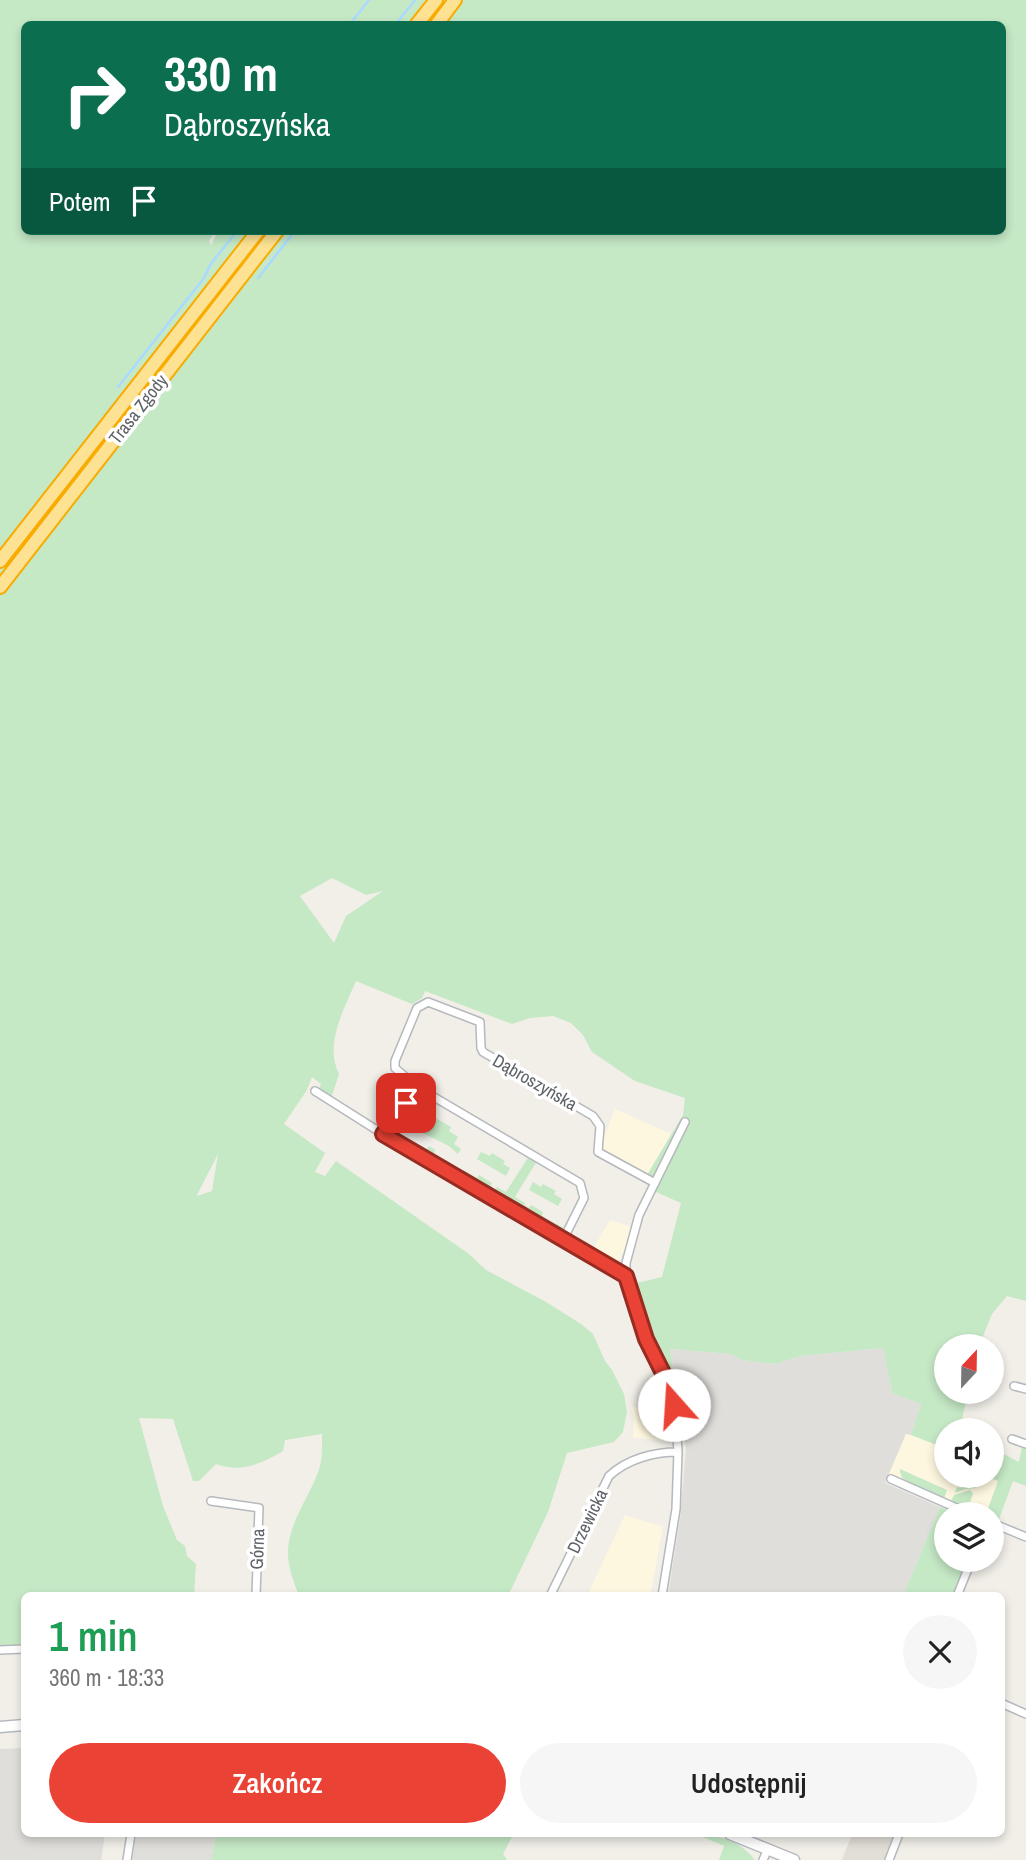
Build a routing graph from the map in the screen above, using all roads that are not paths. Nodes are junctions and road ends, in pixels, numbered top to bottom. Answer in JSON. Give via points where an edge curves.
{"nodes":[{"id":1,"x":436,"y":0,"type":"edge"},
{"id":2,"x":456,"y":0,"type":"edge"},
{"id":3,"x":419,"y":21,"type":"edge"},
{"id":4,"x":439,"y":21,"type":"edge"},
{"id":5,"x":254,"y":235,"type":"edge"},
{"id":6,"x":273,"y":235,"type":"edge"},
{"id":7,"x":0,"y":561,"type":"edge"},
{"id":8,"x":0,"y":587,"type":"edge"},
{"id":9,"x":417,"y":1087,"type":"junction"},
{"id":10,"x":314,"y":1091,"type":"dead end"},
{"id":11,"x":685,"y":1122,"type":"dead end"},
{"id":12,"x":383,"y":1134,"type":"junction"},
{"id":13,"x":655,"y":1183,"type":"junction"},
{"id":14,"x":563,"y":1240,"type":"junction"},
{"id":15,"x":626,"y":1276,"type":"junction"},
{"id":16,"x":1014,"y":1387,"type":"dead end"},
{"id":17,"x":1026,"y":1389,"type":"edge"},
{"id":18,"x":1012,"y":1439,"type":"dead end"},
{"id":19,"x":1026,"y":1444,"type":"edge"},
{"id":20,"x":678,"y":1452,"type":"junction"},
{"id":21,"x":891,"y":1479,"type":"dead end"},
{"id":22,"x":211,"y":1501,"type":"dead end"},
{"id":23,"x":943,"y":1502,"type":"edge"},
{"id":24,"x":1004,"y":1528,"type":"edge"},
{"id":25,"x":1026,"y":1538,"type":"edge"},
{"id":26,"x":967,"y":1572,"type":"edge"},
{"id":27,"x":256,"y":1592,"type":"edge"},
{"id":28,"x":552,"y":1592,"type":"edge"},
{"id":29,"x":663,"y":1592,"type":"edge"},
{"id":30,"x":959,"y":1592,"type":"edge"},
{"id":31,"x":21,"y":1649,"type":"edge"},
{"id":32,"x":0,"y":1650,"type":"edge"},
{"id":33,"x":1005,"y":1705,"type":"edge"},
{"id":34,"x":1026,"y":1714,"type":"edge"},
{"id":35,"x":21,"y":1725,"type":"edge"},
{"id":36,"x":0,"y":1727,"type":"edge"},
{"id":37,"x":131,"y":1837,"type":"edge"},
{"id":38,"x":738,"y":1837,"type":"edge"},
{"id":39,"x":899,"y":1837,"type":"edge"},
{"id":40,"x":768,"y":1849,"type":"junction"},
{"id":41,"x":127,"y":1860,"type":"edge"},
{"id":42,"x":763,"y":1860,"type":"edge"},
{"id":43,"x":794,"y":1860,"type":"edge"},
{"id":44,"x":889,"y":1860,"type":"edge"}],
"edges":[{"from":1,"to":3,"type":"highway"},
{"from":2,"to":4,"type":"highway"},
{"from":5,"to":7,"type":"highway","name":"Trasa Zgody"},
{"from":6,"to":8,"type":"highway","name":"Trasa Zgody"},
{"from":9,"to":12,"type":"street"},
{"from":9,"to":13,"type":"street","name":"Dąbroszyńska","via":[[400,1075],[395,1061],[417,1008],[428,1002],[481,1022],[483,1052],[593,1116],[600,1126],[598,1152]]},
{"from":9,"to":14,"type":"street","name":"Dąbroszyńska","via":[[580,1183],[584,1198]]},
{"from":10,"to":12,"type":"street"},
{"from":11,"to":13,"type":"street"},
{"from":12,"to":14,"type":"street"},
{"from":13,"to":15,"type":"street","via":[[639,1215]]},
{"from":14,"to":15,"type":"street"},
{"from":15,"to":20,"type":"street","via":[[646,1339],[671,1389]]},
{"from":16,"to":17,"type":"street"},
{"from":18,"to":19,"type":"street"},
{"from":20,"to":28,"type":"street","name":"Drzewicka","via":[[623,1464],[609,1476]]},
{"from":20,"to":29,"type":"street","via":[[676,1510]]},
{"from":21,"to":23,"type":"street"},
{"from":22,"to":27,"type":"street","name":"Górna","via":[[259,1508]]},
{"from":24,"to":25,"type":"street"},
{"from":26,"to":30,"type":"street"},
{"from":31,"to":32,"type":"street"},
{"from":33,"to":34,"type":"street"},
{"from":35,"to":36,"type":"main road"},
{"from":37,"to":41,"type":"street"},
{"from":38,"to":40,"type":"main road"},
{"from":39,"to":44,"type":"street"},
{"from":40,"to":42,"type":"street"},
{"from":40,"to":43,"type":"main road"}]}
